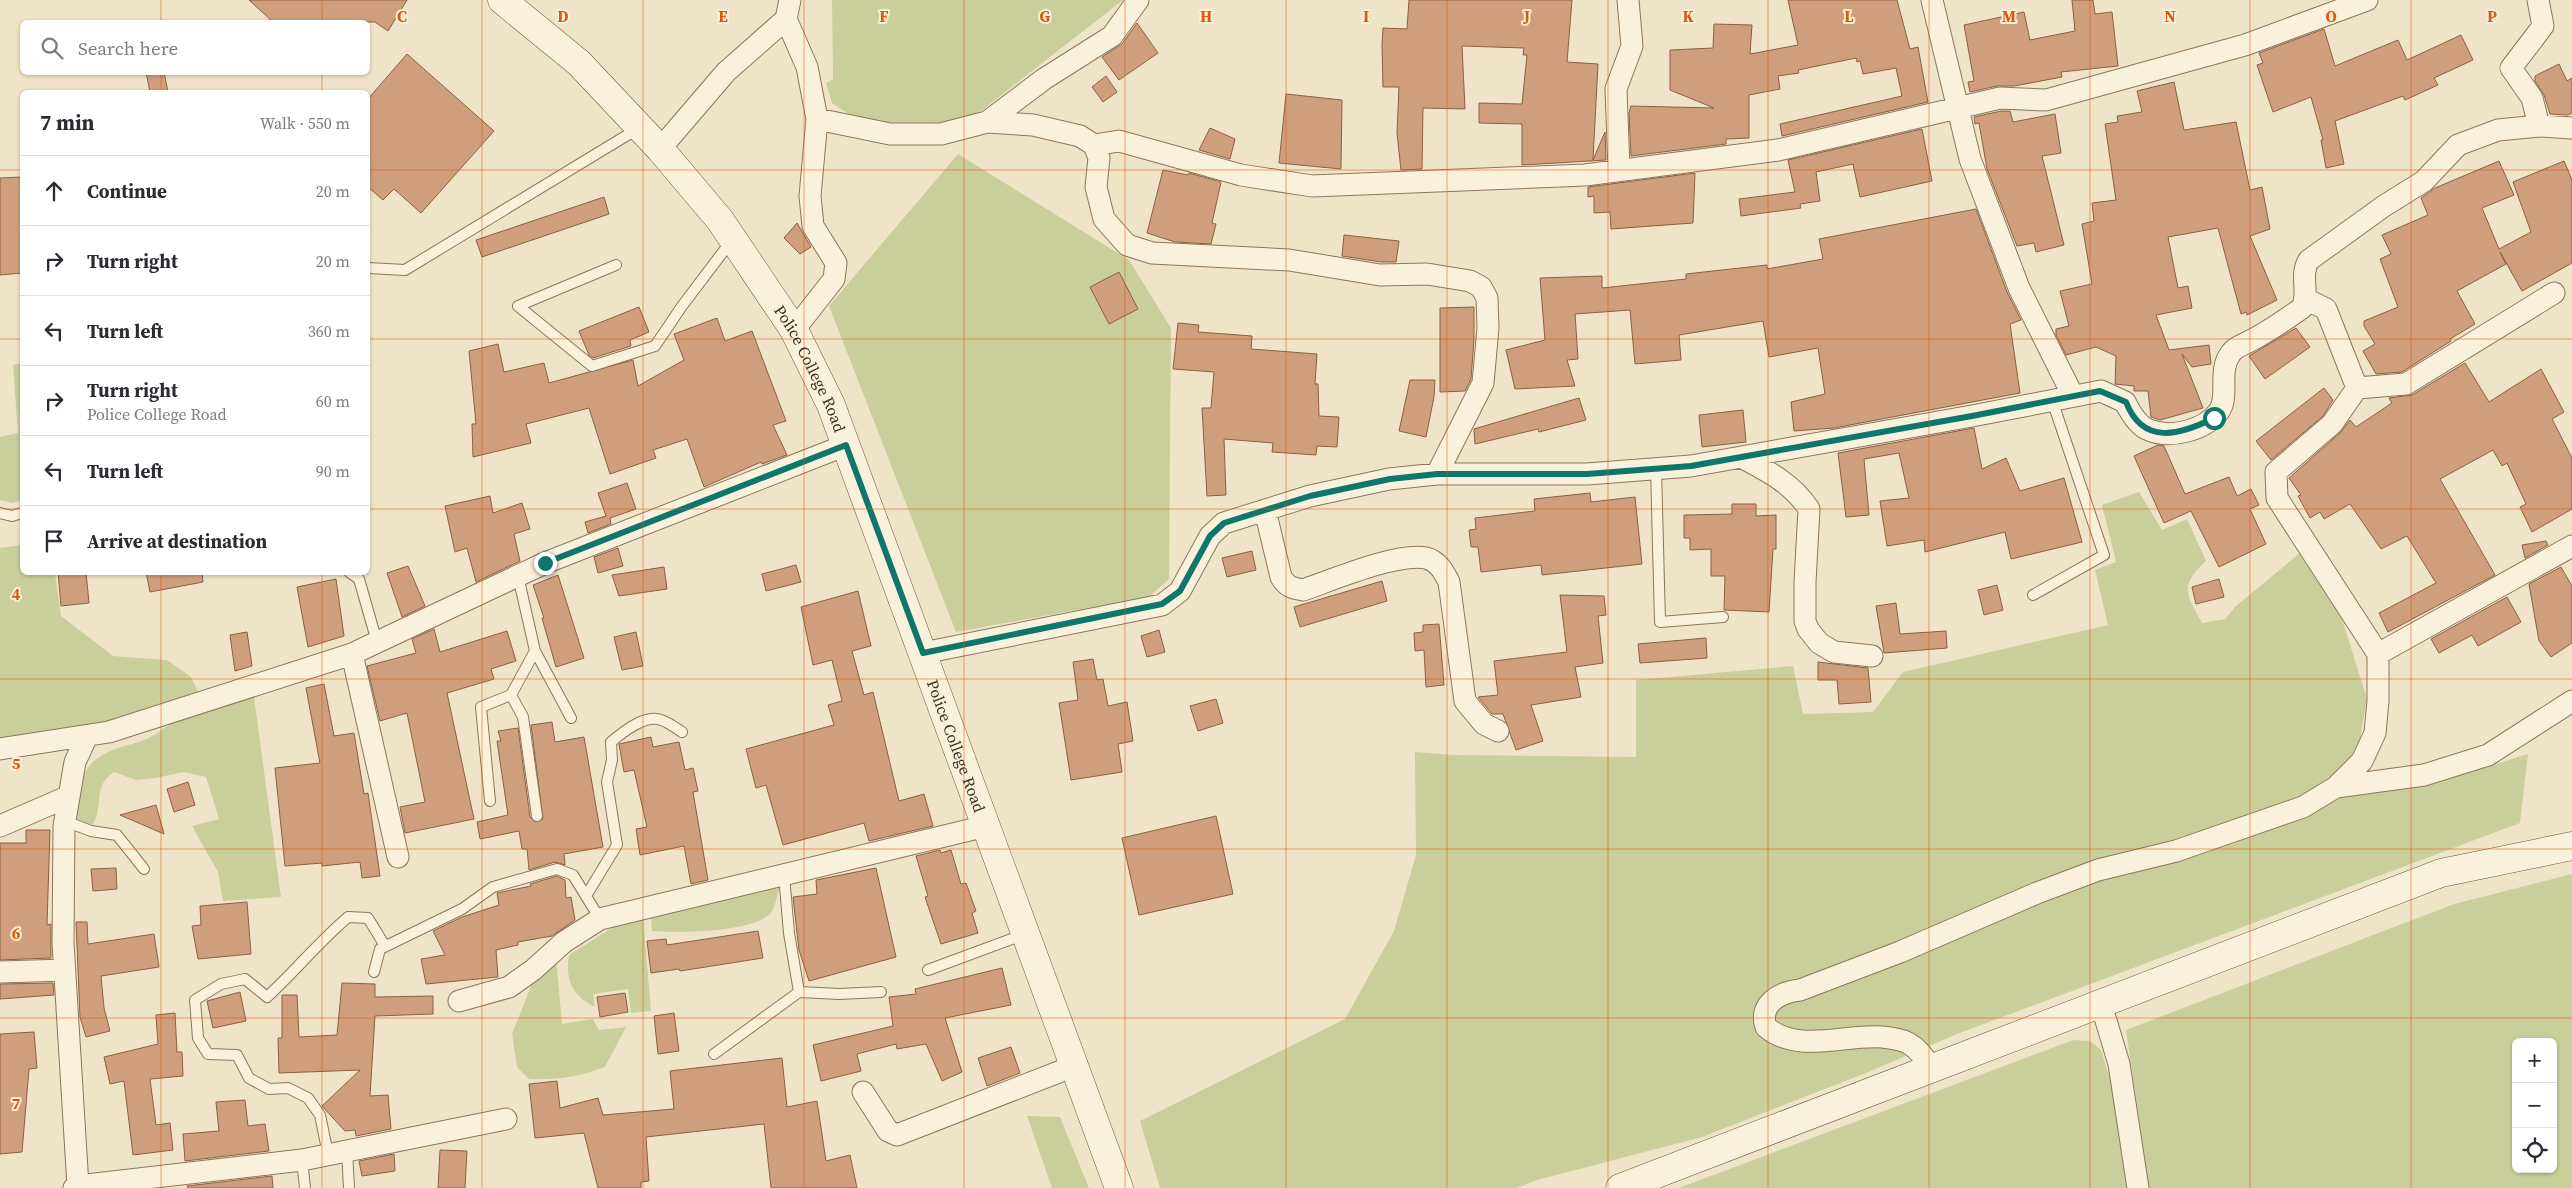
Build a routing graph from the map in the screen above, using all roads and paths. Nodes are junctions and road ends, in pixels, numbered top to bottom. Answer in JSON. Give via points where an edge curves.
{"nodes":[{"id":1,"x":502,"y":0,"type":"edge"},
{"id":2,"x":1628,"y":0,"type":"edge"},
{"id":3,"x":1932,"y":0,"type":"edge"},
{"id":4,"x":2367,"y":0,"type":"edge"},
{"id":5,"x":2538,"y":0,"type":"edge"},
{"id":6,"x":1141,"y":1,"type":"edge"},
{"id":7,"x":788,"y":9,"type":"edge"},
{"id":8,"x":1956,"y":108,"type":"junction"},
{"id":9,"x":817,"y":119,"type":"junction"},
{"id":10,"x":987,"y":122,"type":"junction"},
{"id":11,"x":2539,"y":126,"type":"junction"},
{"id":12,"x":640,"y":128,"type":"junction"},
{"id":13,"x":2572,"y":128,"type":"edge"},
{"id":14,"x":1094,"y":145,"type":"junction"},
{"id":15,"x":660,"y":149,"type":"junction"},
{"id":16,"x":1619,"y":170,"type":"junction"},
{"id":17,"x":733,"y":239,"type":"junction"},
{"id":18,"x":616,"y":264,"type":"dead end"},
{"id":19,"x":370,"y":268,"type":"edge"},
{"id":20,"x":2554,"y":294,"type":"dead end"},
{"id":21,"x":2306,"y":299,"type":"junction"},
{"id":22,"x":794,"y":330,"type":"junction"},
{"id":23,"x":2357,"y":388,"type":"junction"},
{"id":24,"x":2073,"y":396,"type":"junction"},
{"id":25,"x":2052,"y":400,"type":"junction"},
{"id":26,"x":846,"y":445,"type":"junction"},
{"id":27,"x":1741,"y":457,"type":"junction"},
{"id":28,"x":1656,"y":469,"type":"junction"},
{"id":29,"x":1437,"y":474,"type":"junction"},
{"id":30,"x":1265,"y":510,"type":"junction"},
{"id":31,"x":0,"y":513,"type":"edge"},
{"id":32,"x":20,"y":514,"type":"edge"},
{"id":33,"x":2572,"y":546,"type":"edge"},
{"id":34,"x":353,"y":575,"type":"edge"},
{"id":35,"x":518,"y":576,"type":"junction"},
{"id":36,"x":2032,"y":595,"type":"dead end"},
{"id":37,"x":1722,"y":618,"type":"dead end"},
{"id":38,"x":377,"y":642,"type":"junction"},
{"id":39,"x":535,"y":651,"type":"junction"},
{"id":40,"x":923,"y":653,"type":"junction"},
{"id":41,"x":352,"y":654,"type":"junction"},
{"id":42,"x":2378,"y":654,"type":"junction"},
{"id":43,"x":1872,"y":656,"type":"dead end"},
{"id":44,"x":511,"y":695,"type":"junction"},
{"id":45,"x":2572,"y":701,"type":"edge"},
{"id":46,"x":571,"y":718,"type":"dead end"},
{"id":47,"x":1498,"y":731,"type":"dead end"},
{"id":48,"x":682,"y":732,"type":"dead end"},
{"id":49,"x":87,"y":736,"type":"junction"},
{"id":50,"x":0,"y":750,"type":"edge"},
{"id":51,"x":2336,"y":787,"type":"junction"},
{"id":52,"x":67,"y":797,"type":"junction"},
{"id":53,"x":490,"y":801,"type":"dead end"},
{"id":54,"x":538,"y":816,"type":"dead end"},
{"id":55,"x":65,"y":821,"type":"junction"},
{"id":56,"x":0,"y":826,"type":"edge"},
{"id":57,"x":986,"y":826,"type":"junction"},
{"id":58,"x":2572,"y":846,"type":"edge"},
{"id":59,"x":398,"y":857,"type":"dead end"},
{"id":60,"x":144,"y":869,"type":"dead end"},
{"id":61,"x":784,"y":875,"type":"junction"},
{"id":62,"x":586,"y":896,"type":"junction"},
{"id":63,"x":600,"y":919,"type":"junction"},
{"id":64,"x":1026,"y":934,"type":"junction"},
{"id":65,"x":385,"y":946,"type":"junction"},
{"id":66,"x":65,"y":970,"type":"junction"},
{"id":67,"x":928,"y":970,"type":"dead end"},
{"id":68,"x":0,"y":972,"type":"edge"},
{"id":69,"x":374,"y":972,"type":"dead end"},
{"id":70,"x":799,"y":992,"type":"junction"},
{"id":71,"x":881,"y":992,"type":"dead end"},
{"id":72,"x":459,"y":1001,"type":"dead end"},
{"id":73,"x":2100,"y":1004,"type":"junction"},
{"id":74,"x":714,"y":1054,"type":"dead end"},
{"id":75,"x":1074,"y":1066,"type":"junction"},
{"id":76,"x":1932,"y":1068,"type":"junction"},
{"id":77,"x":863,"y":1092,"type":"dead end"},
{"id":78,"x":506,"y":1119,"type":"dead end"},
{"id":79,"x":338,"y":1152,"type":"junction"},
{"id":80,"x":302,"y":1160,"type":"junction"},
{"id":81,"x":76,"y":1187,"type":"edge"},
{"id":82,"x":304,"y":1188,"type":"edge"},
{"id":83,"x":350,"y":1188,"type":"edge"},
{"id":84,"x":1119,"y":1188,"type":"edge"},
{"id":85,"x":1620,"y":1188,"type":"edge"},
{"id":86,"x":2138,"y":1188,"type":"edge"}],
"edges":[{"from":1,"to":12,"type":"street","name":"Police College Road","via":[[579,63]]},
{"from":2,"to":16,"type":"street","via":[[1632,46],[1616,89]]},
{"from":3,"to":8,"type":"street"},
{"from":4,"to":8,"type":"street","via":[[2245,45],[2046,100],[2000,98]]},
{"from":5,"to":11,"type":"street","via":[[2543,26],[2511,68],[2532,98]]},
{"from":6,"to":10,"type":"street","via":[[1112,36],[1044,79]]},
{"from":7,"to":9,"type":"street","via":[[807,67]]},
{"from":7,"to":15,"type":"street","via":[[726,72]]},
{"from":8,"to":16,"type":"street","via":[[1778,150]]},
{"from":8,"to":24,"type":"street","via":[[1970,159],[2019,288]]},
{"from":9,"to":10,"type":"street","via":[[890,134],[942,134]]},
{"from":9,"to":22,"type":"street","via":[[810,196],[813,226],[836,263],[834,279]]},
{"from":10,"to":14,"type":"street","via":[[1033,126],[1080,136]]},
{"from":11,"to":13,"type":"street"},
{"from":11,"to":21,"type":"street","via":[[2498,130],[2458,145],[2424,181],[2309,260],[2304,274]]},
{"from":12,"to":15,"type":"street","name":"Police College Road"},
{"from":12,"to":19,"type":"lane","via":[[405,270]]},
{"from":14,"to":16,"type":"street","via":[[1120,142],[1241,175],[1312,186],[1585,175]]},
{"from":14,"to":29,"type":"street","via":[[1099,158],[1096,187],[1104,219],[1127,244],[1152,253],[1289,260],[1380,274],[1427,274],[1470,281],[1481,287],[1487,298],[1488,328],[1483,383]]},
{"from":15,"to":17,"type":"street","name":"Police College Road"},
{"from":17,"to":18,"type":"lane","via":[[655,346],[592,366],[518,306]]},
{"from":17,"to":22,"type":"street","name":"Police College Road"},
{"from":20,"to":23,"type":"street","via":[[2406,384]]},
{"from":21,"to":23,"type":"street","via":[[2326,309]]},
{"from":21,"to":24,"type":"street","via":[[2302,308],[2288,318],[2235,348],[2223,374],[2221,409],[2214,418],[2191,430],[2170,434],[2148,430],[2130,413],[2126,402],[2100,391]]},
{"from":22,"to":26,"type":"street","name":"Police College Road","via":[[831,405]]},
{"from":23,"to":42,"type":"street","via":[[2332,424],[2276,472],[2276,498]]},
{"from":24,"to":25,"type":"street"},
{"from":25,"to":27,"type":"street"},
{"from":25,"to":36,"type":"lane","via":[[2104,555]]},
{"from":26,"to":35,"type":"street"},
{"from":26,"to":40,"type":"street","name":"Police College Road"},
{"from":27,"to":28,"type":"street"},
{"from":27,"to":43,"type":"street","via":[[1777,476],[1809,509],[1805,582],[1805,621],[1808,628],[1819,643],[1834,652]]},
{"from":28,"to":29,"type":"street","via":[[1587,474]]},
{"from":28,"to":37,"type":"lane","via":[[1660,622]]},
{"from":29,"to":30,"type":"street","via":[[1390,479],[1310,496]]},
{"from":30,"to":40,"type":"street","via":[[1224,523],[1210,536],[1180,591],[1162,604]]},
{"from":30,"to":47,"type":"street","via":[[1281,577],[1294,589],[1303,590],[1398,558],[1426,558],[1440,566],[1449,582],[1465,701],[1484,724]]},
{"from":31,"to":32,"type":"lane","via":[[12,516]]},
{"from":33,"to":42,"type":"street"},
{"from":34,"to":38,"type":"lane","via":[[359,580]]},
{"from":35,"to":38,"type":"street"},
{"from":35,"to":39,"type":"lane"},
{"from":38,"to":41,"type":"street"},
{"from":39,"to":44,"type":"lane"},
{"from":39,"to":46,"type":"lane"},
{"from":40,"to":57,"type":"street","name":"Police College Road"},
{"from":41,"to":49,"type":"street","via":[[109,732]]},
{"from":41,"to":59,"type":"street"},
{"from":42,"to":51,"type":"street","via":[[2374,733],[2362,761]]},
{"from":44,"to":53,"type":"lane","via":[[481,707]]},
{"from":44,"to":54,"type":"lane","via":[[523,717]]},
{"from":45,"to":51,"type":"street","via":[[2488,755],[2424,775]]},
{"from":48,"to":62,"type":"lane","via":[[660,719],[645,720],[611,742],[612,760],[607,782],[617,845]]},
{"from":49,"to":50,"type":"street"},
{"from":49,"to":52,"type":"street","via":[[75,762]]},
{"from":51,"to":76,"type":"street","via":[[2303,807],[2257,824],[2176,851],[2098,870],[2037,892],[1900,952],[1800,990],[1787,991],[1775,997],[1766,1008],[1763,1018],[1766,1027],[1790,1041],[1868,1036],[1892,1038],[1908,1042]]},
{"from":52,"to":55,"type":"street"},
{"from":52,"to":56,"type":"street"},
{"from":55,"to":60,"type":"lane","via":[[117,836]]},
{"from":55,"to":66,"type":"street"},
{"from":57,"to":61,"type":"street"},
{"from":57,"to":64,"type":"street","name":"Police College Road"},
{"from":58,"to":73,"type":"street","via":[[2441,874]]},
{"from":61,"to":63,"type":"street"},
{"from":61,"to":70,"type":"lane"},
{"from":62,"to":63,"type":"lane"},
{"from":62,"to":65,"type":"lane","via":[[574,875],[557,869],[539,873],[493,887],[462,909]]},
{"from":63,"to":72,"type":"street","via":[[564,942],[509,987]]},
{"from":64,"to":67,"type":"lane"},
{"from":64,"to":75,"type":"street","name":"Police College Road"},
{"from":65,"to":69,"type":"lane","via":[[380,948]]},
{"from":65,"to":79,"type":"lane","via":[[368,918],[348,917],[322,939],[267,998],[245,979],[221,984],[195,1000],[198,1038],[208,1054],[236,1055],[250,1078],[269,1089],[288,1088],[308,1098]]},
{"from":66,"to":68,"type":"street"},
{"from":66,"to":81,"type":"street"},
{"from":70,"to":71,"type":"lane"},
{"from":70,"to":74,"type":"lane"},
{"from":73,"to":76,"type":"street"},
{"from":73,"to":86,"type":"street","via":[[2119,1064]]},
{"from":75,"to":77,"type":"street","via":[[897,1135],[888,1131]]},
{"from":75,"to":84,"type":"street","name":"Police College Road"},
{"from":76,"to":85,"type":"street"},
{"from":78,"to":79,"type":"street"},
{"from":79,"to":80,"type":"street"},
{"from":79,"to":83,"type":"lane"},
{"from":80,"to":81,"type":"street"},
{"from":80,"to":82,"type":"lane"}]}
